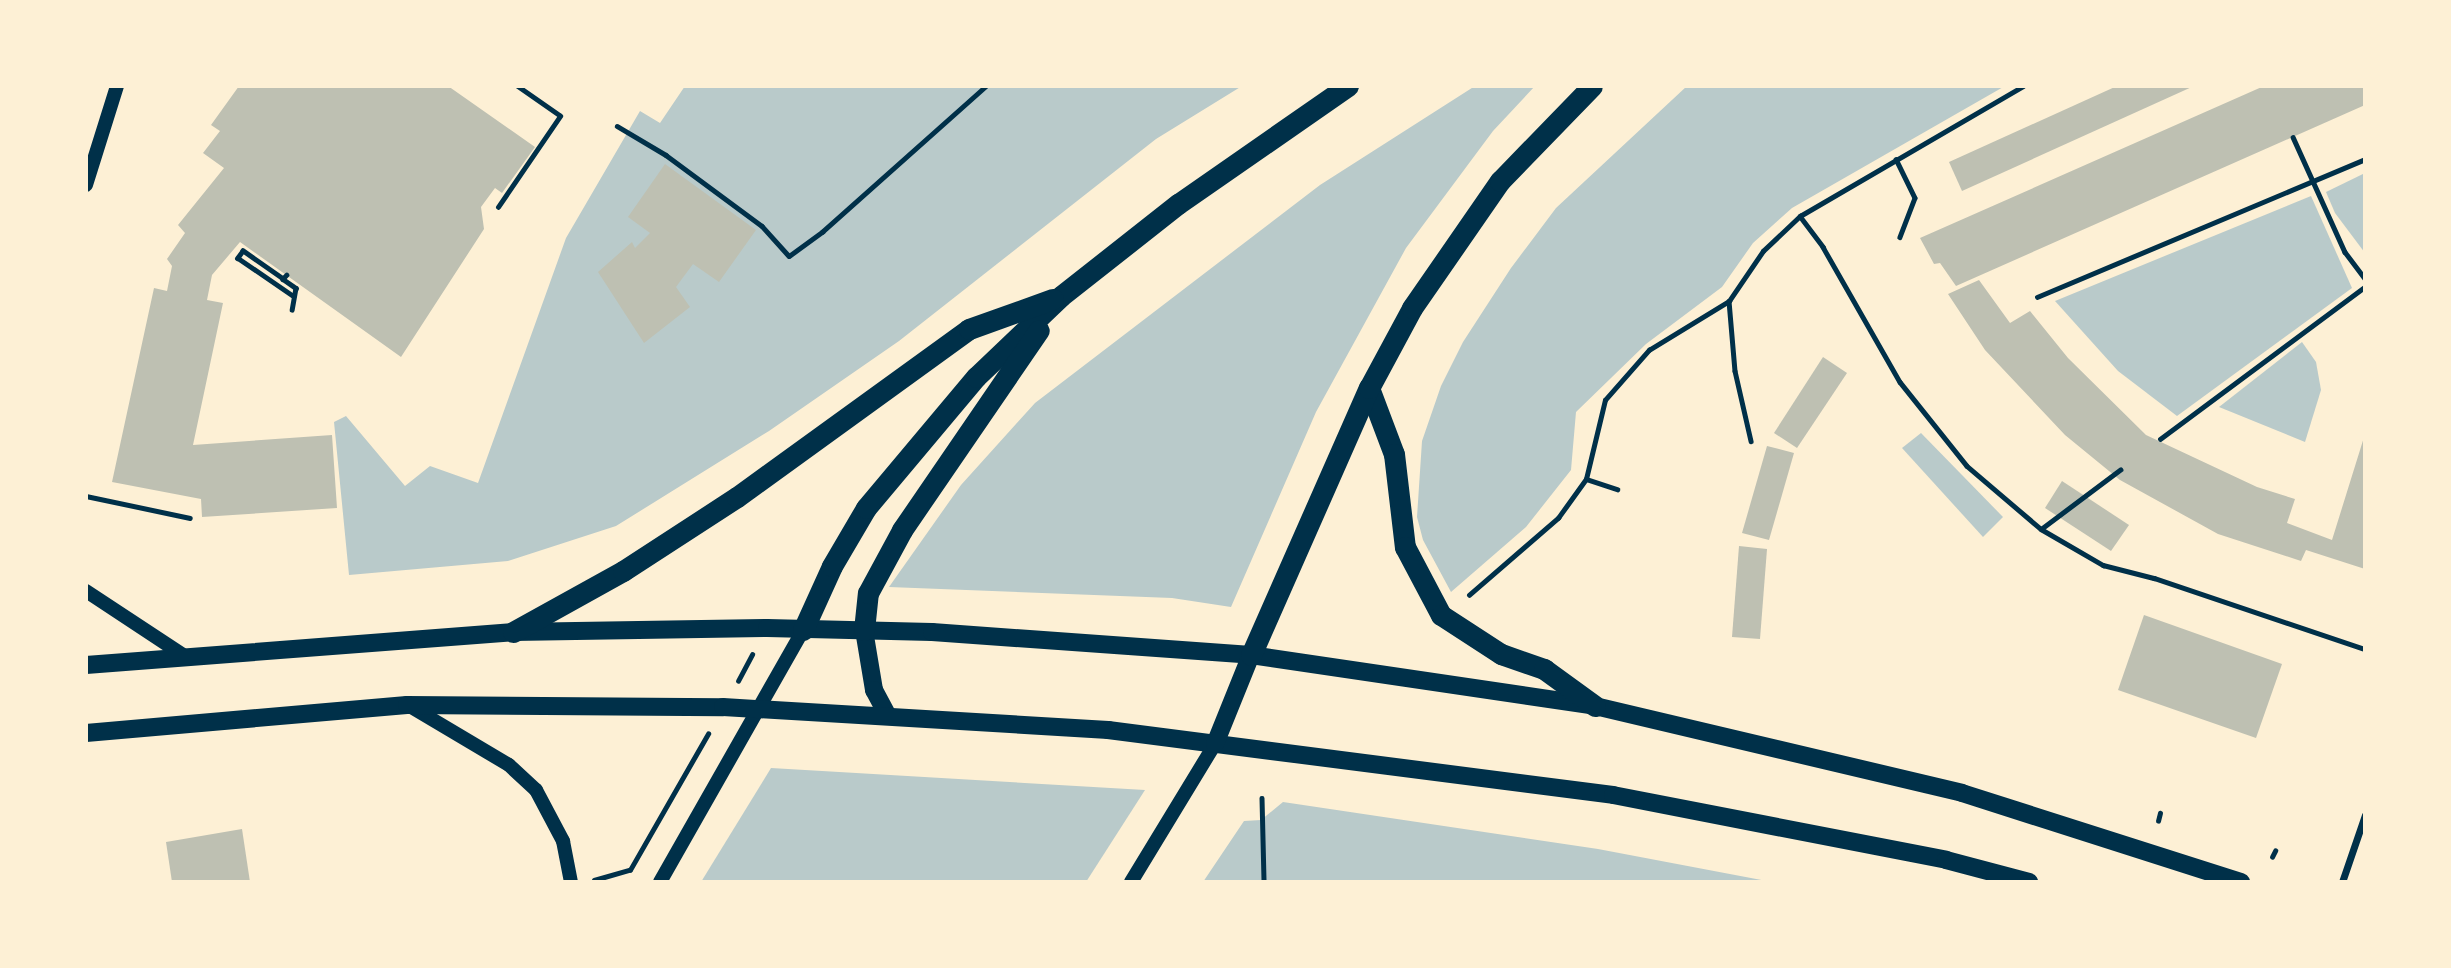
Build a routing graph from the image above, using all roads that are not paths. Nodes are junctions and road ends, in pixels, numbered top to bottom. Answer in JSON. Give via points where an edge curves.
{"nodes":[{"id":1,"x":117,"y":86,"type":"edge"},
{"id":2,"x":1348,"y":86,"type":"edge"},
{"id":3,"x":1592,"y":86,"type":"edge"},
{"id":4,"x":86,"y":185,"type":"edge"},
{"id":5,"x":1061,"y":296,"type":"junction"},
{"id":6,"x":1369,"y":388,"type":"junction"},
{"id":7,"x":86,"y":591,"type":"edge"},
{"id":8,"x":803,"y":630,"type":"junction"},
{"id":9,"x":864,"y":630,"type":"junction"},
{"id":10,"x":513,"y":632,"type":"junction"},
{"id":11,"x":183,"y":654,"type":"junction"},
{"id":12,"x":1251,"y":655,"type":"junction"},
{"id":13,"x":86,"y":665,"type":"edge"},
{"id":14,"x":407,"y":705,"type":"junction"},
{"id":15,"x":1595,"y":706,"type":"junction"},
{"id":16,"x":760,"y":710,"type":"junction"},
{"id":17,"x":887,"y":714,"type":"junction"},
{"id":18,"x":86,"y":733,"type":"edge"},
{"id":19,"x":1215,"y":744,"type":"junction"},
{"id":20,"x":2365,"y":815,"type":"edge"},
{"id":21,"x":571,"y":882,"type":"edge"},
{"id":22,"x":660,"y":882,"type":"edge"},
{"id":23,"x":1131,"y":882,"type":"edge"},
{"id":24,"x":2029,"y":882,"type":"edge"},
{"id":25,"x":2241,"y":882,"type":"edge"},
{"id":26,"x":2342,"y":882,"type":"edge"}],
"edges":[{"from":1,"to":4,"type":"main road"},
{"from":2,"to":5,"type":"highway","via":[[1178,204]]},
{"from":3,"to":6,"type":"highway","via":[[1508,172],[1457,239]]},
{"from":5,"to":8,"type":"highway","via":[[976,377],[894,470],[832,566]]},
{"from":5,"to":9,"type":"highway","via":[[902,530],[868,593]]},
{"from":5,"to":10,"type":"highway","via":[[969,329],[737,497],[623,572]]},
{"from":6,"to":12,"type":"highway"},
{"from":6,"to":15,"type":"highway","via":[[1394,454],[1405,547],[1441,615],[1501,654],[1544,669]]},
{"from":7,"to":11,"type":"main road"},
{"from":8,"to":9,"type":"main road"},
{"from":8,"to":10,"type":"main road"},
{"from":8,"to":16,"type":"main road"},
{"from":9,"to":12,"type":"main road"},
{"from":9,"to":17,"type":"main road","via":[[874,690]]},
{"from":10,"to":11,"type":"main road"},
{"from":11,"to":13,"type":"main road"},
{"from":12,"to":15,"type":"main road"},
{"from":12,"to":19,"type":"main road"},
{"from":14,"to":16,"type":"main road"},
{"from":14,"to":18,"type":"main road"},
{"from":14,"to":21,"type":"main road","via":[[509,765],[536,790],[563,841]]},
{"from":15,"to":25,"type":"main road","via":[[1962,793]]},
{"from":16,"to":17,"type":"main road"},
{"from":16,"to":22,"type":"main road"},
{"from":17,"to":19,"type":"main road","via":[[1108,730]]},
{"from":19,"to":23,"type":"main road"},
{"from":19,"to":24,"type":"main road","via":[[1613,795],[1946,860]]},
{"from":20,"to":26,"type":"street"}]}
